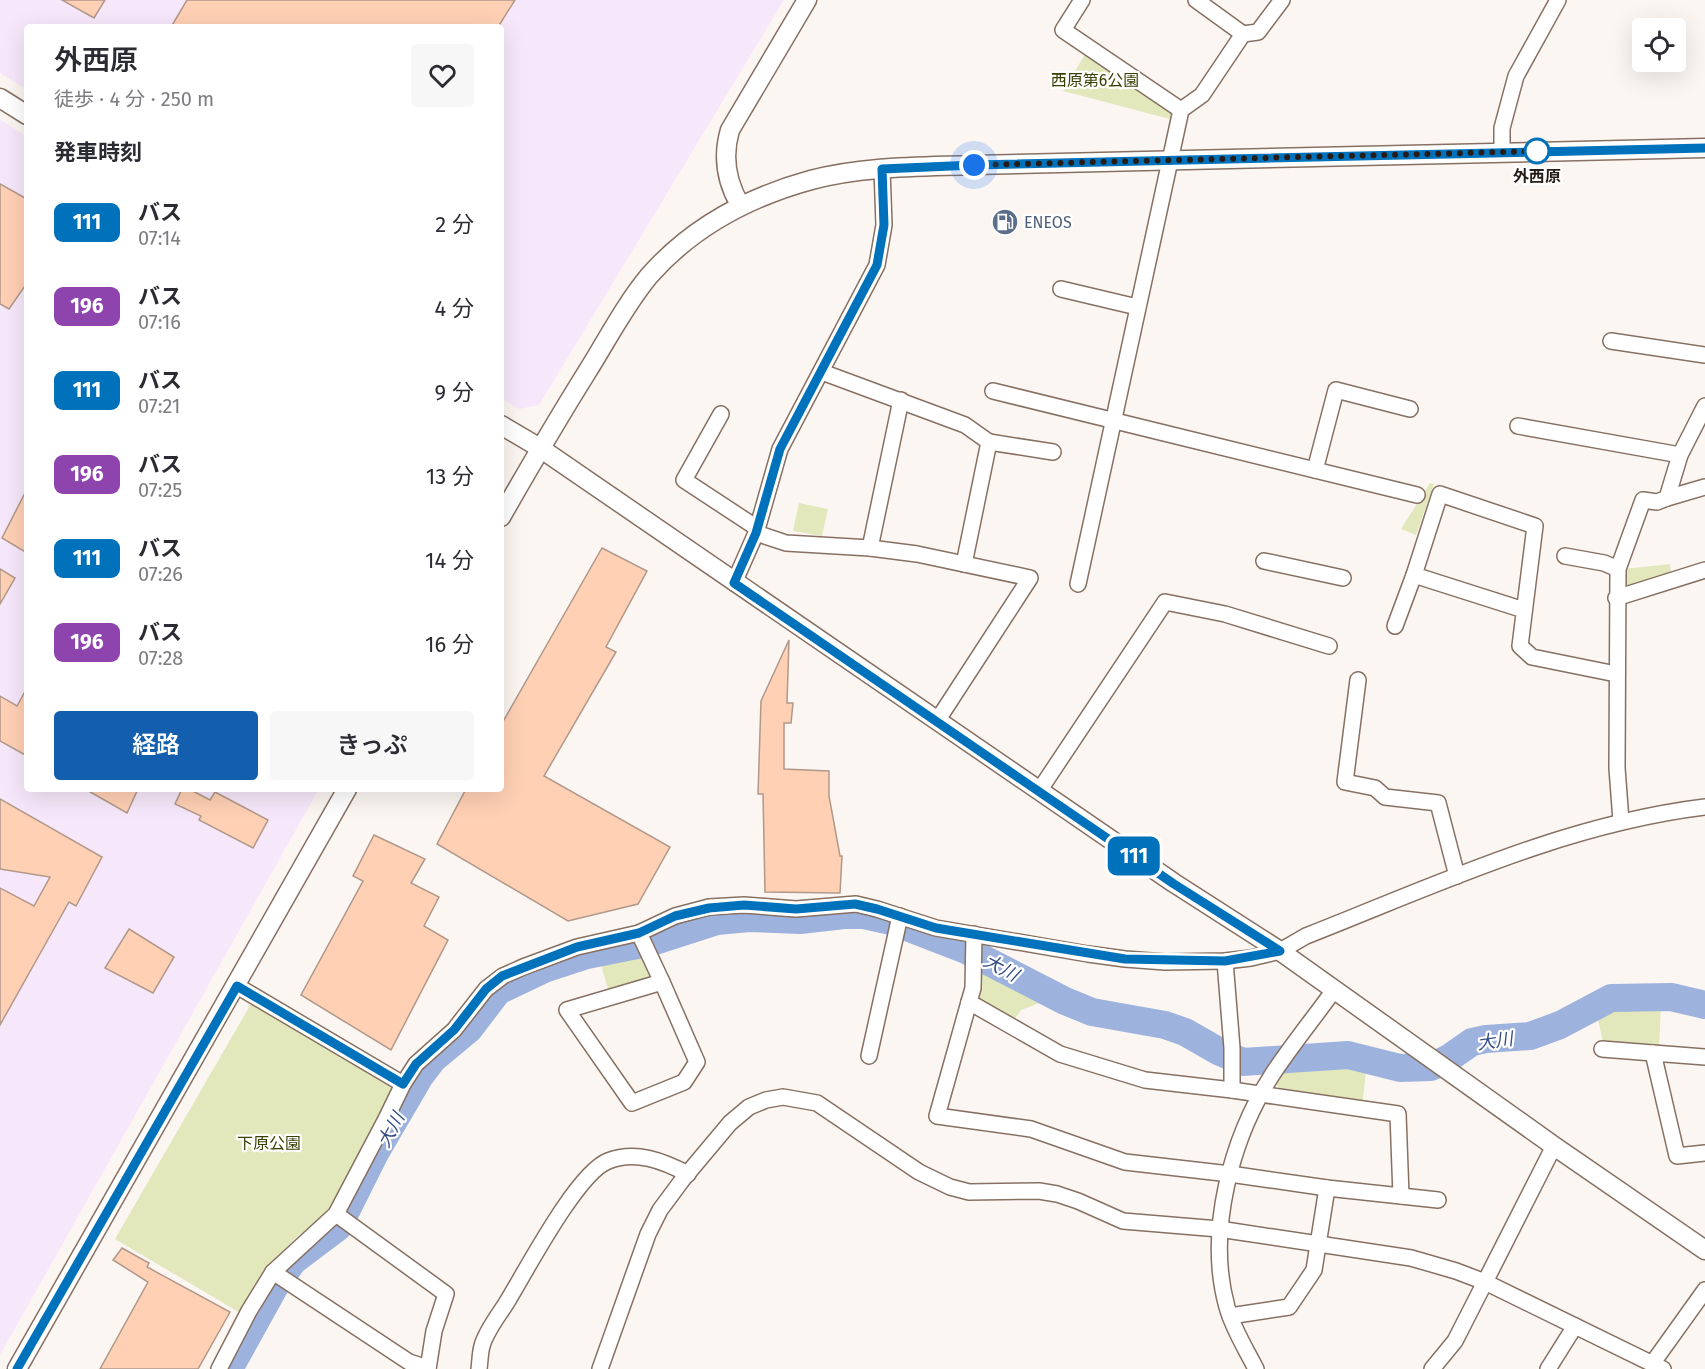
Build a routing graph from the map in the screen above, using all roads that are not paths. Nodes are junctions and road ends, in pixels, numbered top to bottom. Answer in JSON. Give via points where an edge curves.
{"nodes":[{"id":1,"x":807,"y":0,"type":"edge"},
{"id":2,"x":1082,"y":0,"type":"edge"},
{"id":3,"x":1196,"y":0,"type":"edge"},
{"id":4,"x":1282,"y":0,"type":"edge"},
{"id":5,"x":1558,"y":0,"type":"edge"},
{"id":6,"x":1243,"y":34,"type":"junction"},
{"id":7,"x":0,"y":98,"type":"edge"},
{"id":8,"x":1181,"y":110,"type":"junction"},
{"id":9,"x":24,"y":113,"type":"edge"},
{"id":10,"x":1705,"y":148,"type":"edge"},
{"id":11,"x":1502,"y":152,"type":"junction"},
{"id":12,"x":1168,"y":160,"type":"junction"},
{"id":13,"x":882,"y":169,"type":"junction"},
{"id":14,"x":740,"y":205,"type":"junction"},
{"id":15,"x":1061,"y":289,"type":"dead end"},
{"id":16,"x":1137,"y":307,"type":"junction"},
{"id":17,"x":1611,"y":341,"type":"dead end"},
{"id":18,"x":1705,"y":355,"type":"edge"},
{"id":19,"x":822,"y":372,"type":"junction"},
{"id":20,"x":993,"y":391,"type":"dead end"},
{"id":21,"x":901,"y":400,"type":"junction"},
{"id":22,"x":1705,"y":406,"type":"edge"},
{"id":23,"x":1410,"y":409,"type":"dead end"},
{"id":24,"x":721,"y":414,"type":"dead end"},
{"id":25,"x":1114,"y":420,"type":"junction"},
{"id":26,"x":1518,"y":426,"type":"dead end"},
{"id":27,"x":504,"y":427,"type":"edge"},
{"id":28,"x":989,"y":442,"type":"junction"},
{"id":29,"x":540,"y":448,"type":"junction"},
{"id":30,"x":1053,"y":452,"type":"dead end"},
{"id":31,"x":1680,"y":455,"type":"junction"},
{"id":32,"x":1316,"y":470,"type":"junction"},
{"id":33,"x":1705,"y":486,"type":"edge"},
{"id":34,"x":1417,"y":495,"type":"dead end"},
{"id":35,"x":1667,"y":498,"type":"junction"},
{"id":36,"x":504,"y":512,"type":"edge"},
{"id":37,"x":756,"y":531,"type":"junction"},
{"id":38,"x":870,"y":548,"type":"junction"},
{"id":39,"x":1565,"y":556,"type":"dead end"},
{"id":40,"x":1264,"y":561,"type":"dead end"},
{"id":41,"x":964,"y":564,"type":"junction"},
{"id":42,"x":1618,"y":569,"type":"junction"},
{"id":43,"x":1705,"y":570,"type":"edge"},
{"id":44,"x":1414,"y":575,"type":"junction"},
{"id":45,"x":1343,"y":578,"type":"dead end"},
{"id":46,"x":734,"y":583,"type":"junction"},
{"id":47,"x":1078,"y":584,"type":"dead end"},
{"id":48,"x":1616,"y":598,"type":"junction"},
{"id":49,"x":1524,"y":610,"type":"junction"},
{"id":50,"x":1395,"y":626,"type":"dead end"},
{"id":51,"x":1329,"y":646,"type":"dead end"},
{"id":52,"x":1616,"y":674,"type":"junction"},
{"id":53,"x":1358,"y":680,"type":"dead end"},
{"id":54,"x":937,"y":721,"type":"junction"},
{"id":55,"x":1039,"y":791,"type":"junction"},
{"id":56,"x":345,"y":792,"type":"edge"},
{"id":57,"x":1705,"y":807,"type":"edge"},
{"id":58,"x":1621,"y":821,"type":"junction"},
{"id":59,"x":1457,"y":876,"type":"junction"},
{"id":60,"x":900,"y":916,"type":"junction"},
{"id":61,"x":640,"y":933,"type":"junction"},
{"id":62,"x":974,"y":939,"type":"junction"},
{"id":63,"x":1280,"y":951,"type":"junction"},
{"id":64,"x":1225,"y":961,"type":"junction"},
{"id":65,"x":662,"y":982,"type":"junction"},
{"id":66,"x":237,"y":986,"type":"junction"},
{"id":67,"x":1334,"y":990,"type":"junction"},
{"id":68,"x":969,"y":1002,"type":"junction"},
{"id":69,"x":1602,"y":1049,"type":"dead end"},
{"id":70,"x":1653,"y":1053,"type":"junction"},
{"id":71,"x":869,"y":1056,"type":"dead end"},
{"id":72,"x":1705,"y":1057,"type":"edge"},
{"id":73,"x":403,"y":1084,"type":"junction"},
{"id":74,"x":1232,"y":1084,"type":"junction"},
{"id":75,"x":1261,"y":1095,"type":"junction"},
{"id":76,"x":1554,"y":1146,"type":"junction"},
{"id":77,"x":1705,"y":1153,"type":"edge"},
{"id":78,"x":688,"y":1174,"type":"junction"},
{"id":79,"x":1230,"y":1174,"type":"junction"},
{"id":80,"x":1327,"y":1188,"type":"junction"},
{"id":81,"x":1401,"y":1196,"type":"junction"},
{"id":82,"x":1438,"y":1200,"type":"dead end"},
{"id":83,"x":336,"y":1214,"type":"junction"},
{"id":84,"x":1219,"y":1229,"type":"junction"},
{"id":85,"x":1319,"y":1243,"type":"junction"},
{"id":86,"x":1705,"y":1250,"type":"edge"},
{"id":87,"x":274,"y":1272,"type":"junction"},
{"id":88,"x":1485,"y":1282,"type":"junction"},
{"id":89,"x":1705,"y":1290,"type":"edge"},
{"id":90,"x":1230,"y":1316,"type":"junction"},
{"id":91,"x":1575,"y":1326,"type":"junction"},
{"id":92,"x":1658,"y":1366,"type":"edge"},
{"id":93,"x":428,"y":1368,"type":"edge"},
{"id":94,"x":17,"y":1369,"type":"edge"},
{"id":95,"x":219,"y":1369,"type":"edge"},
{"id":96,"x":479,"y":1369,"type":"edge"},
{"id":97,"x":600,"y":1369,"type":"edge"},
{"id":98,"x":1256,"y":1369,"type":"edge"},
{"id":99,"x":1432,"y":1369,"type":"edge"},
{"id":100,"x":1548,"y":1369,"type":"edge"}],
"edges":[{"from":1,"to":14,"type":"street","via":[[730,130],[726,144],[727,176]]},
{"from":2,"to":8,"type":"street","via":[[1063,30]]},
{"from":3,"to":6,"type":"street"},
{"from":4,"to":6,"type":"street","via":[[1258,32]]},
{"from":5,"to":11,"type":"street","via":[[1516,76],[1502,128]]},
{"from":6,"to":8,"type":"street","via":[[1202,95]]},
{"from":7,"to":9,"type":"street"},
{"from":8,"to":12,"type":"street"},
{"from":10,"to":11,"type":"street"},
{"from":11,"to":12,"type":"street"},
{"from":12,"to":13,"type":"street"},
{"from":12,"to":16,"type":"street"},
{"from":13,"to":14,"type":"street","via":[[813,180]]},
{"from":13,"to":19,"type":"street","via":[[884,225],[877,265]]},
{"from":14,"to":29,"type":"street","via":[[697,233],[649,276]]},
{"from":15,"to":16,"type":"street"},
{"from":16,"to":25,"type":"street"},
{"from":17,"to":18,"type":"street"},
{"from":19,"to":21,"type":"street"},
{"from":19,"to":37,"type":"street","via":[[780,449]]},
{"from":20,"to":25,"type":"street"},
{"from":21,"to":28,"type":"street","via":[[965,425]]},
{"from":21,"to":38,"type":"street"},
{"from":22,"to":31,"type":"street"},
{"from":23,"to":32,"type":"street","via":[[1336,390]]},
{"from":24,"to":37,"type":"street","via":[[684,480]]},
{"from":25,"to":32,"type":"street"},
{"from":25,"to":47,"type":"street"},
{"from":26,"to":31,"type":"street"},
{"from":27,"to":29,"type":"street"},
{"from":28,"to":30,"type":"street"},
{"from":28,"to":41,"type":"street"},
{"from":29,"to":36,"type":"street"},
{"from":29,"to":46,"type":"street"},
{"from":31,"to":35,"type":"street"},
{"from":32,"to":34,"type":"street"},
{"from":33,"to":35,"type":"street"},
{"from":35,"to":42,"type":"street","via":[[1657,502],[1643,500]]},
{"from":37,"to":38,"type":"street","via":[[786,543]]},
{"from":37,"to":46,"type":"street"},
{"from":38,"to":41,"type":"street"},
{"from":39,"to":42,"type":"street"},
{"from":40,"to":45,"type":"street"},
{"from":41,"to":54,"type":"street","via":[[1030,578]]},
{"from":42,"to":48,"type":"street"},
{"from":43,"to":48,"type":"street"},
{"from":44,"to":49,"type":"street"},
{"from":44,"to":49,"type":"street","via":[[1440,494],[1535,526]]},
{"from":44,"to":50,"type":"street"},
{"from":46,"to":54,"type":"street"},
{"from":48,"to":52,"type":"street"},
{"from":49,"to":52,"type":"street","via":[[1520,646],[1532,657]]},
{"from":51,"to":55,"type":"street","via":[[1225,614],[1165,602]]},
{"from":52,"to":58,"type":"street"},
{"from":53,"to":59,"type":"street","via":[[1345,782],[1375,788],[1385,798],[1438,803]]},
{"from":54,"to":55,"type":"street"},
{"from":55,"to":63,"type":"street"},
{"from":56,"to":66,"type":"street"},
{"from":57,"to":58,"type":"street"},
{"from":58,"to":59,"type":"street","via":[[1518,852]]},
{"from":59,"to":63,"type":"street","via":[[1306,936]]},
{"from":60,"to":61,"type":"street","via":[[855,904],[796,909],[744,905],[675,916]]},
{"from":60,"to":62,"type":"street"},
{"from":60,"to":71,"type":"street"},
{"from":61,"to":65,"type":"street"},
{"from":61,"to":73,"type":"street","via":[[577,947],[502,976],[486,989],[454,1030],[416,1064]]},
{"from":62,"to":64,"type":"street","via":[[1125,959]]},
{"from":62,"to":68,"type":"street"},
{"from":63,"to":64,"type":"street"},
{"from":63,"to":67,"type":"street"},
{"from":64,"to":74,"type":"street"},
{"from":65,"to":65,"type":"street","via":[[698,1062],[684,1082],[632,1103],[567,1010]]},
{"from":66,"to":73,"type":"street"},
{"from":66,"to":94,"type":"street"},
{"from":67,"to":75,"type":"street"},
{"from":67,"to":76,"type":"street"},
{"from":68,"to":74,"type":"street","via":[[1060,1054],[1145,1080]]},
{"from":68,"to":79,"type":"street","via":[[937,1116],[1031,1129],[1125,1161]]},
{"from":69,"to":70,"type":"street"},
{"from":70,"to":72,"type":"street"},
{"from":70,"to":77,"type":"street","via":[[1677,1156]]},
{"from":73,"to":83,"type":"street"},
{"from":74,"to":75,"type":"street"},
{"from":75,"to":79,"type":"street"},
{"from":75,"to":81,"type":"street","via":[[1398,1114]]},
{"from":76,"to":86,"type":"street"},
{"from":76,"to":88,"type":"street"},
{"from":78,"to":84,"type":"street","via":[[730,1123],[749,1107],[783,1097],[817,1103],[919,1172],[969,1192],[1039,1191],[1078,1201],[1123,1221]]},
{"from":78,"to":96,"type":"street","via":[[664,1161],[623,1157],[606,1161],[586,1179],[557,1218],[482,1345]]},
{"from":78,"to":97,"type":"street","via":[[648,1233]]},
{"from":79,"to":80,"type":"street"},
{"from":79,"to":84,"type":"street"},
{"from":80,"to":81,"type":"street"},
{"from":80,"to":85,"type":"street"},
{"from":81,"to":82,"type":"street"},
{"from":83,"to":87,"type":"street"},
{"from":83,"to":93,"type":"street","via":[[446,1294]]},
{"from":84,"to":85,"type":"street"},
{"from":84,"to":90,"type":"street","via":[[1218,1249]]},
{"from":85,"to":88,"type":"street","via":[[1411,1258]]},
{"from":85,"to":90,"type":"street","via":[[1314,1270],[1289,1307]]},
{"from":87,"to":93,"type":"street","via":[[408,1362]]},
{"from":87,"to":95,"type":"street"},
{"from":88,"to":91,"type":"street"},
{"from":88,"to":99,"type":"street","via":[[1455,1341]]},
{"from":89,"to":92,"type":"street"},
{"from":90,"to":98,"type":"street"},
{"from":91,"to":92,"type":"street"},
{"from":91,"to":100,"type":"street"}]}
